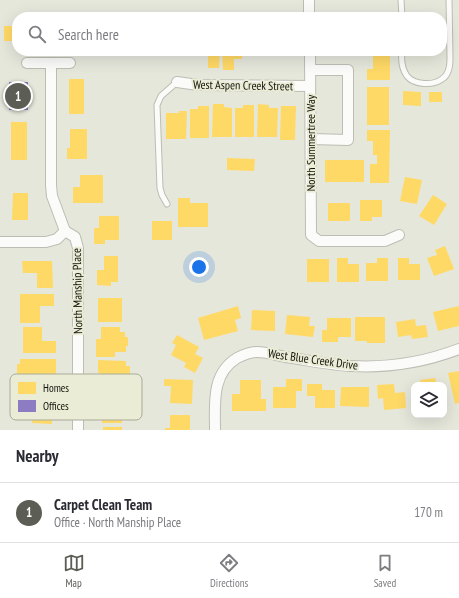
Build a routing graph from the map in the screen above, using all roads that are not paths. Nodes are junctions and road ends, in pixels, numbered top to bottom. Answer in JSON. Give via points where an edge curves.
{"nodes":[{"id":1,"x":309,"y":0,"type":"edge"},
{"id":2,"x":401,"y":0,"type":"edge"},
{"id":3,"x":449,"y":0,"type":"edge"},
{"id":4,"x":309,"y":12,"type":"edge"},
{"id":5,"x":402,"y":12,"type":"edge"},
{"id":6,"x":310,"y":56,"type":"edge"},
{"id":7,"x":402,"y":56,"type":"edge"},
{"id":8,"x":27,"y":63,"type":"dead end"},
{"id":9,"x":50,"y":63,"type":"junction"},
{"id":10,"x":70,"y":63,"type":"dead end"},
{"id":11,"x":310,"y":70,"type":"junction"},
{"id":12,"x":177,"y":82,"type":"joint"},
{"id":13,"x":310,"y":86,"type":"junction"},
{"id":14,"x":311,"y":140,"type":"junction"},
{"id":15,"x":167,"y":204,"type":"dead end"},
{"id":16,"x":65,"y":231,"type":"junction"},
{"id":17,"x":399,"y":234,"type":"dead end"},
{"id":18,"x":0,"y":242,"type":"edge"},
{"id":19,"x":459,"y":349,"type":"edge"},
{"id":20,"x":78,"y":374,"type":"edge"},
{"id":21,"x":215,"y":430,"type":"edge"}],
"edges":[{"from":1,"to":4,"type":"street"},
{"from":2,"to":5,"type":"lane"},
{"from":3,"to":7,"type":"lane","via":[[450,67],[443,79],[424,84],[414,81],[407,76]]},
{"from":6,"to":11,"type":"street","name":"North Summertree Way"},
{"from":8,"to":9,"type":"street"},
{"from":9,"to":10,"type":"street"},
{"from":9,"to":16,"type":"street","name":"North Manship Place","via":[[51,185],[55,207]]},
{"from":11,"to":13,"type":"street","name":"North Summertree Way"},
{"from":11,"to":14,"type":"street","via":[[348,70],[348,140]]},
{"from":12,"to":13,"type":"street","name":"West Aspen Creek Street","via":[[198,86]]},
{"from":12,"to":15,"type":"lane","via":[[161,96],[157,106],[160,188]]},
{"from":13,"to":14,"type":"street","name":"North Summertree Way"},
{"from":14,"to":17,"type":"street","name":"North Summertree Way","via":[[311,235],[319,241],[385,241]]},
{"from":16,"to":18,"type":"street","via":[[57,239],[46,242]]},
{"from":16,"to":20,"type":"street","name":"North Manship Place","via":[[75,238],[78,248]]},
{"from":19,"to":21,"type":"street","name":"West Blue Creek Drive","via":[[425,359],[376,366],[321,363],[259,352],[247,354],[237,358],[221,375],[215,397]]}]}
